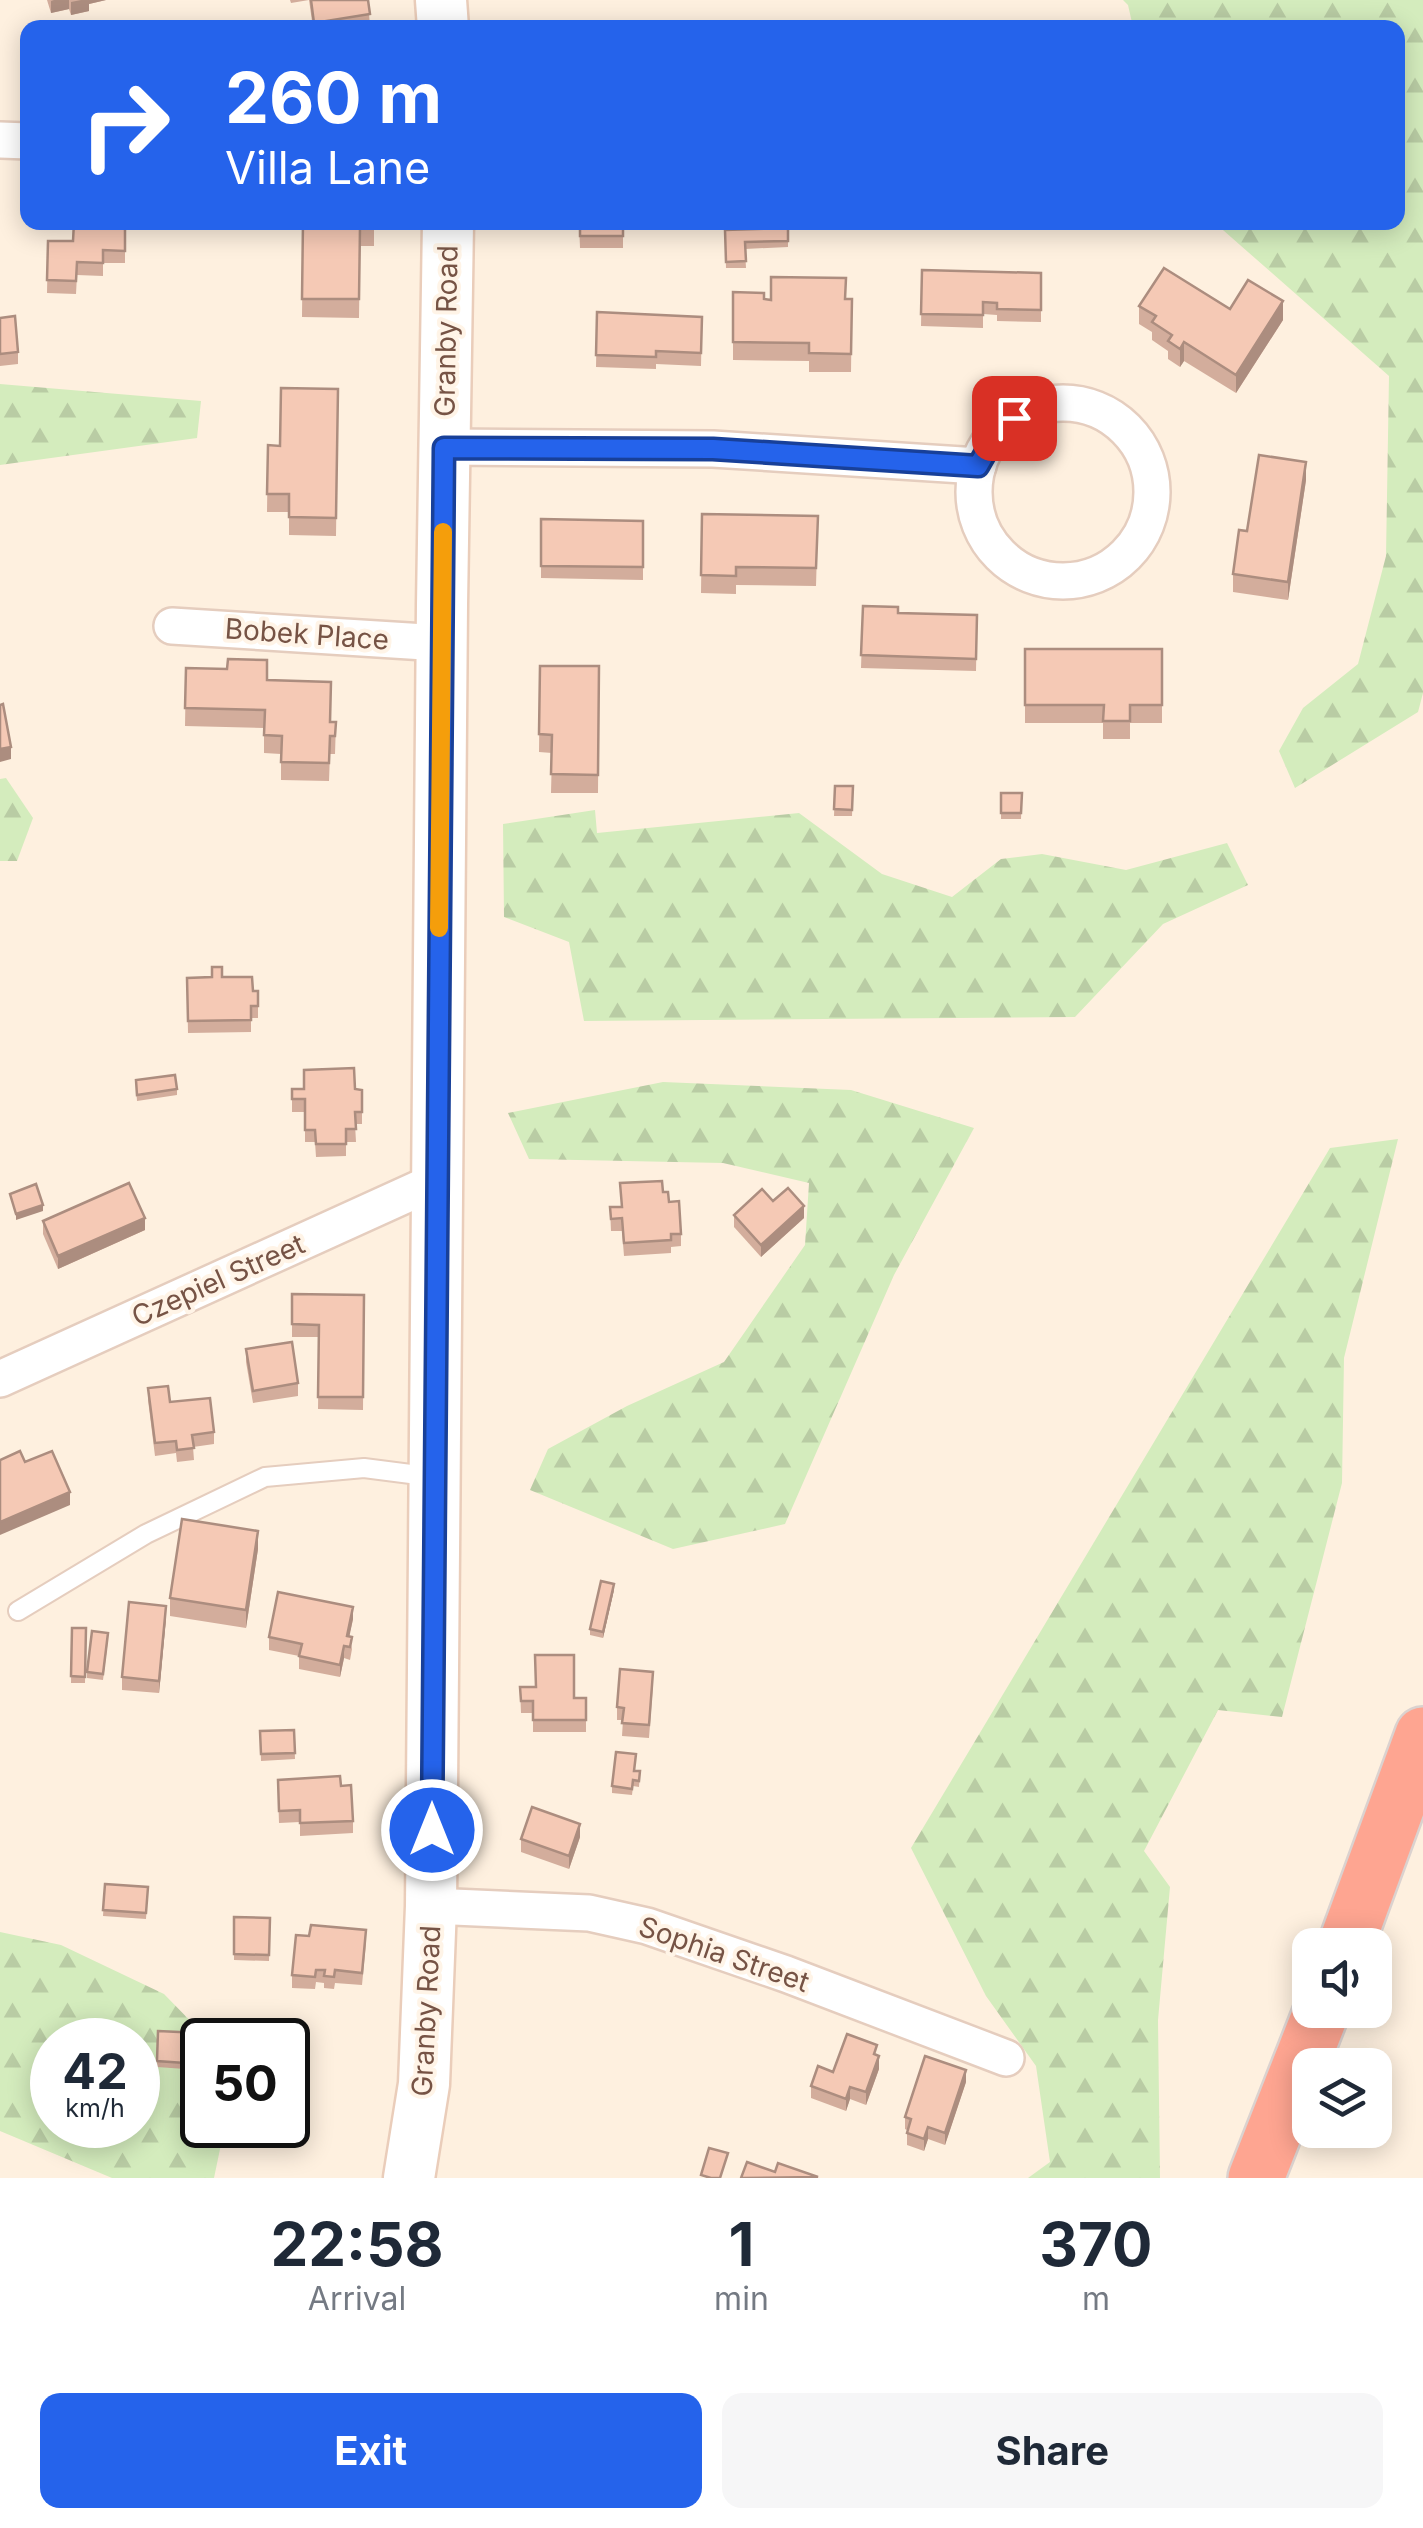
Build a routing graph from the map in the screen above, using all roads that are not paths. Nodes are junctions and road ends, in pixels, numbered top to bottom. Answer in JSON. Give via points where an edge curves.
{"nodes":[{"id":1,"x":448,"y":230,"type":"edge"},
{"id":2,"x":444,"y":448,"type":"junction"},
{"id":3,"x":978,"y":466,"type":"junction"},
{"id":4,"x":172,"y":626,"type":"dead end"},
{"id":5,"x":442,"y":643,"type":"junction"},
{"id":6,"x":436,"y":1181,"type":"junction"},
{"id":7,"x":0,"y":1379,"type":"edge"},
{"id":8,"x":434,"y":1478,"type":"junction"},
{"id":9,"x":18,"y":1611,"type":"dead end"},
{"id":10,"x":1423,"y":1735,"type":"edge"},
{"id":11,"x":431,"y":1906,"type":"junction"},
{"id":12,"x":1352,"y":1928,"type":"edge"},
{"id":13,"x":1315,"y":2028,"type":"edge"},
{"id":14,"x":1006,"y":2058,"type":"dead end"},
{"id":15,"x":409,"y":2178,"type":"edge"},
{"id":16,"x":1256,"y":2178,"type":"edge"}],
"edges":[{"from":1,"to":2,"type":"main road","name":"Granby Road"},
{"from":2,"to":3,"type":"street","via":[[713,449]]},
{"from":2,"to":5,"type":"main road","name":"Granby Road"},
{"from":3,"to":3,"type":"street","via":[[975,508],[992,546],[1024,573],[1045,580],[1066,582],[1107,570],[1124,558],[1147,522],[1152,482],[1139,445],[1118,422],[1092,408],[1032,409],[998,431]]},
{"from":4,"to":5,"type":"street","name":"Bobek Place"},
{"from":5,"to":6,"type":"main road","name":"Granby Road"},
{"from":6,"to":7,"type":"street","name":"Czepiel Street"},
{"from":6,"to":8,"type":"main road","name":"Granby Road"},
{"from":8,"to":9,"type":"lane","via":[[364,1468],[266,1477],[146,1534]]},
{"from":8,"to":11,"type":"main road","name":"Granby Road"},
{"from":10,"to":12,"type":"highway"},
{"from":11,"to":14,"type":"street","name":"Sophia Street","via":[[589,1913],[647,1926]]},
{"from":11,"to":15,"type":"main road","name":"Granby Road","via":[[424,2084]]},
{"from":13,"to":16,"type":"highway"}]}
